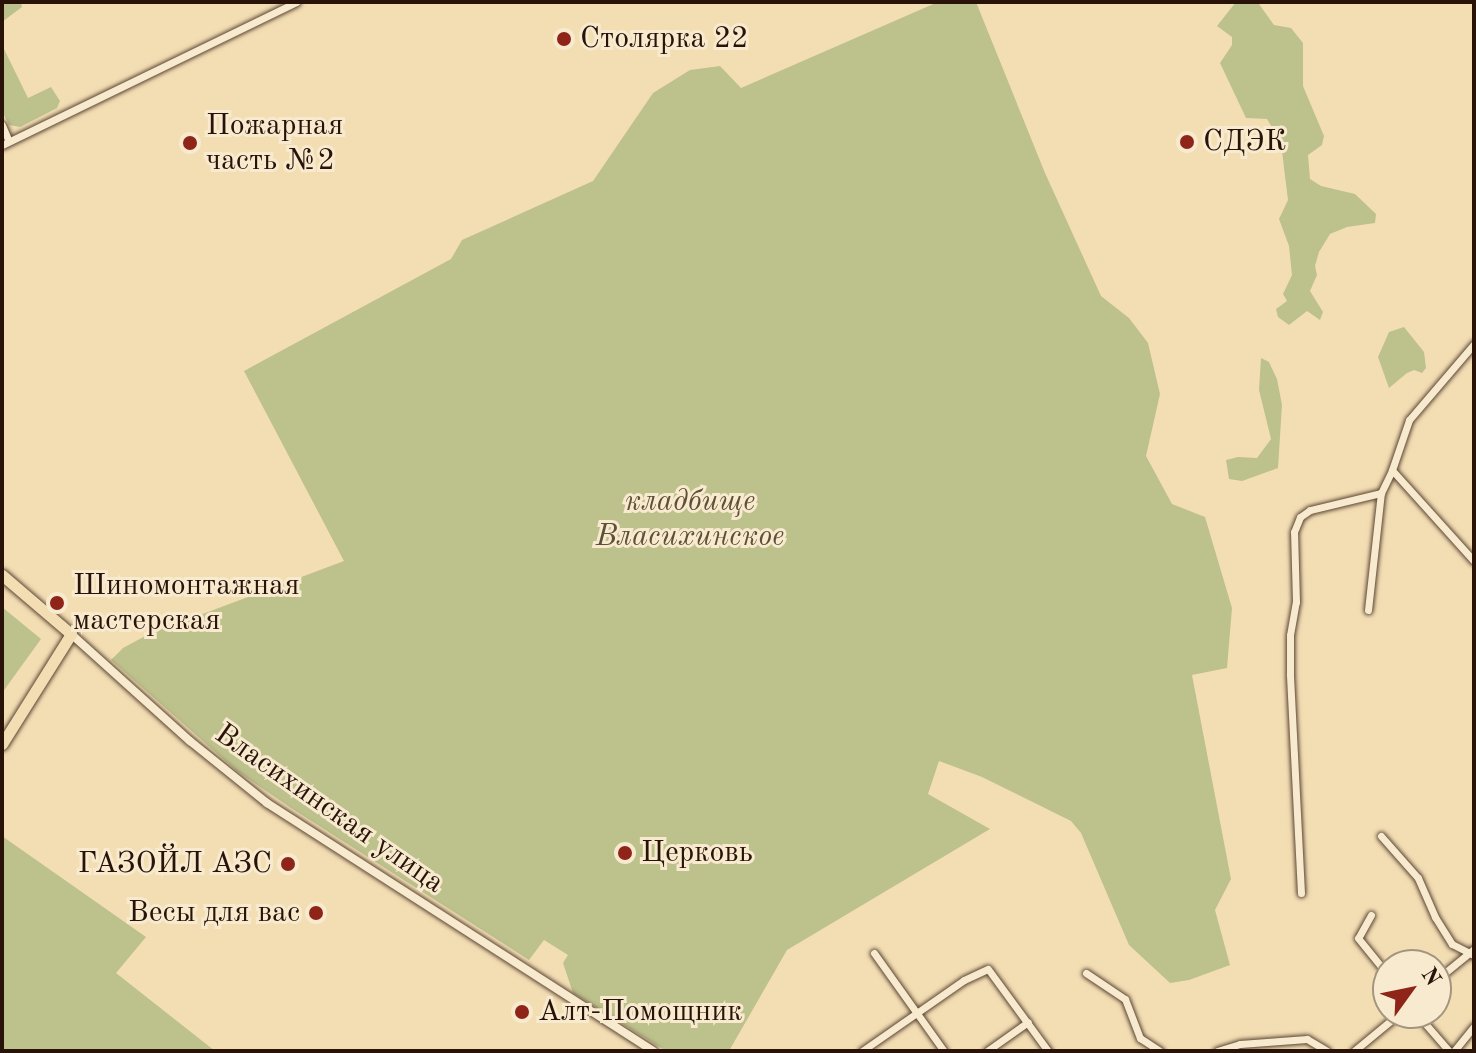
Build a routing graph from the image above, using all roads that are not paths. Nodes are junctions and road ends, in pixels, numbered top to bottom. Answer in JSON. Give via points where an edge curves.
{"nodes":[{"id":1,"x":296,"y":2,"type":"edge"},
{"id":2,"x":2,"y":125,"type":"edge"},
{"id":3,"x":5,"y":142,"type":"edge"},
{"id":4,"x":1474,"y":344,"type":"edge"},
{"id":5,"x":1392,"y":470,"type":"junction"},
{"id":6,"x":1381,"y":493,"type":"junction"},
{"id":7,"x":1474,"y":561,"type":"edge"},
{"id":8,"x":2,"y":575,"type":"edge"},
{"id":9,"x":1368,"y":610,"type":"dead end"},
{"id":10,"x":71,"y":634,"type":"junction"},
{"id":11,"x":2,"y":744,"type":"edge"},
{"id":12,"x":1381,"y":836,"type":"dead end"},
{"id":13,"x":1301,"y":893,"type":"dead end"},
{"id":14,"x":1371,"y":915,"type":"dead end"},
{"id":15,"x":1472,"y":952,"type":"edge"},
{"id":16,"x":874,"y":953,"type":"dead end"},
{"id":17,"x":1372,"y":955,"type":"edge"},
{"id":18,"x":1452,"y":968,"type":"edge"},
{"id":19,"x":1086,"y":973,"type":"dead end"},
{"id":20,"x":916,"y":1013,"type":"junction"},
{"id":21,"x":1028,"y":1022,"type":"junction"},
{"id":22,"x":1474,"y":1026,"type":"edge"},
{"id":23,"x":1381,"y":1029,"type":"edge"},
{"id":24,"x":1431,"y":1029,"type":"edge"},
{"id":25,"x":653,"y":1051,"type":"edge"},
{"id":26,"x":862,"y":1051,"type":"edge"},
{"id":27,"x":944,"y":1051,"type":"edge"},
{"id":28,"x":987,"y":1051,"type":"edge"},
{"id":29,"x":1048,"y":1051,"type":"edge"},
{"id":30,"x":1160,"y":1051,"type":"edge"},
{"id":31,"x":1217,"y":1051,"type":"edge"},
{"id":32,"x":1327,"y":1051,"type":"edge"},
{"id":33,"x":1354,"y":1051,"type":"edge"},
{"id":34,"x":1452,"y":1051,"type":"edge"}],
"edges":[{"from":1,"to":3,"type":"street"},
{"from":2,"to":3,"type":"street"},
{"from":4,"to":5,"type":"street","via":[[1409,420]]},
{"from":5,"to":6,"type":"street"},
{"from":5,"to":7,"type":"street"},
{"from":6,"to":9,"type":"street"},
{"from":6,"to":13,"type":"street","via":[[1310,510],[1294,532],[1290,673]]},
{"from":8,"to":10,"type":"highway","name":"Власихинская улица"},
{"from":10,"to":11,"type":"highway"},
{"from":10,"to":25,"type":"street","name":"Власихинская улица","via":[[267,803]]},
{"from":12,"to":15,"type":"street","via":[[1418,878],[1443,932],[1456,948]]},
{"from":14,"to":17,"type":"street","via":[[1358,938]]},
{"from":15,"to":18,"type":"street"},
{"from":16,"to":20,"type":"street"},
{"from":19,"to":30,"type":"street","via":[[1125,999],[1140,1038]]},
{"from":20,"to":21,"type":"street","via":[[988,969]]},
{"from":20,"to":26,"type":"street"},
{"from":20,"to":27,"type":"street"},
{"from":21,"to":28,"type":"street"},
{"from":21,"to":29,"type":"street"},
{"from":22,"to":34,"type":"street"},
{"from":23,"to":33,"type":"street"},
{"from":24,"to":34,"type":"street"},
{"from":31,"to":32,"type":"street","via":[[1307,1039]]}]}
